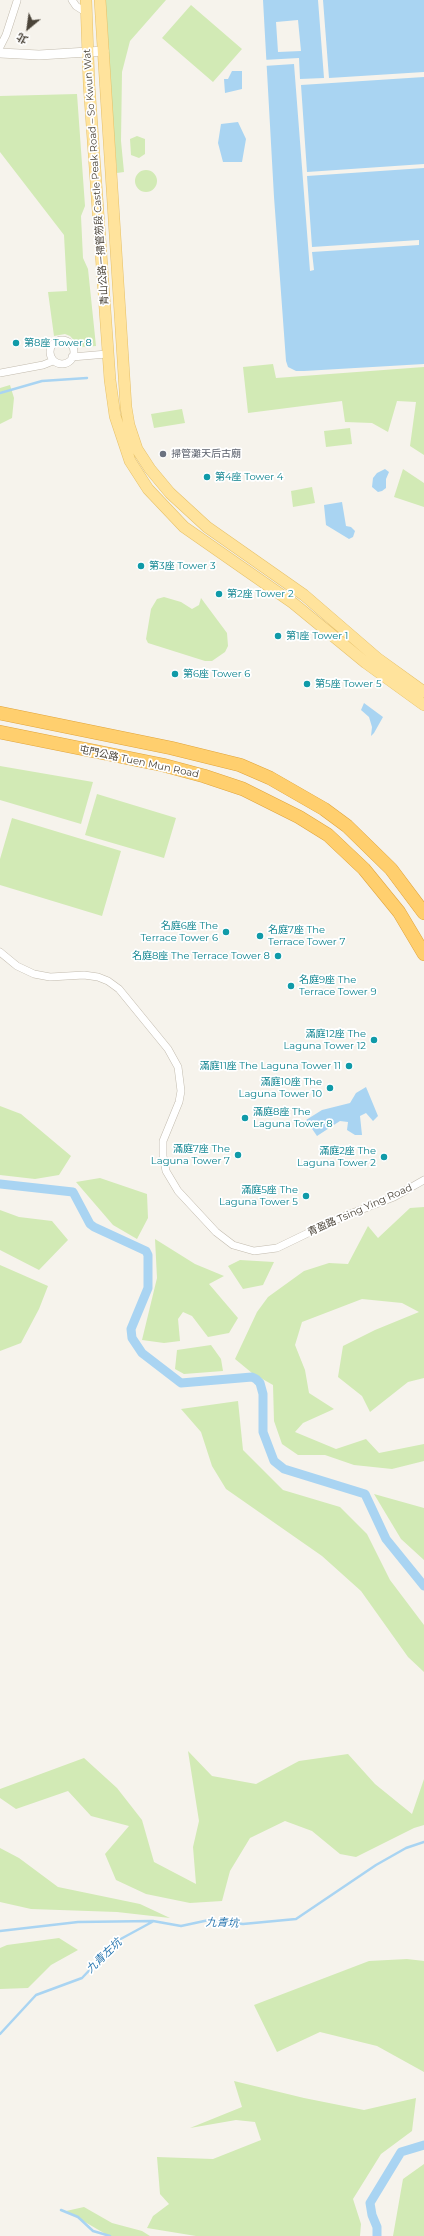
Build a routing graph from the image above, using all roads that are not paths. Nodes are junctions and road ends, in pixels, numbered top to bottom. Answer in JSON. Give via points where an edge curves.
{"nodes":[{"id":1,"x":72,"y":0,"type":"edge"},
{"id":2,"x":86,"y":0,"type":"edge"},
{"id":3,"x":100,"y":0,"type":"edge"},
{"id":4,"x":17,"y":1,"type":"dead end"},
{"id":5,"x":87,"y":13,"type":"junction"},
{"id":6,"x":0,"y":46,"type":"edge"},
{"id":7,"x":104,"y":51,"type":"junction"},
{"id":8,"x":88,"y":52,"type":"junction"},
{"id":9,"x":0,"y":53,"type":"edge"},
{"id":10,"x":107,"y":354,"type":"junction"},
{"id":11,"x":72,"y":357,"type":"junction"},
{"id":12,"x":53,"y":361,"type":"junction"},
{"id":13,"x":0,"y":373,"type":"edge"},
{"id":14,"x":424,"y":692,"type":"edge"},
{"id":15,"x":424,"y":705,"type":"edge"},
{"id":16,"x":0,"y":713,"type":"edge"},
{"id":17,"x":0,"y":732,"type":"edge"},
{"id":18,"x":424,"y":913,"type":"edge"},
{"id":19,"x":0,"y":952,"type":"edge"},
{"id":20,"x":424,"y":954,"type":"edge"},
{"id":21,"x":424,"y":1180,"type":"edge"}],
"edges":[{"from":1,"to":5,"type":"street"},
{"from":2,"to":5,"type":"main road","name":"青山公路－掃管笏段 Castle Peak Road – So Kwun Wat"},
{"from":3,"to":7,"type":"main road","name":"青山公路－掃管笏段 Castle Peak Road – So Kwun Wat"},
{"from":4,"to":6,"type":"street","via":[[6,36]]},
{"from":5,"to":8,"type":"main road","name":"青山公路－掃管笏段 Castle Peak Road – So Kwun Wat"},
{"from":7,"to":8,"type":"street"},
{"from":7,"to":14,"type":"main road","name":"青山公路－掃管笏段 Castle Peak Road – So Kwun Wat","via":[[129,426],[142,458],[165,487],[207,527],[304,595],[377,658]]},
{"from":8,"to":9,"type":"street","via":[[39,56]]},
{"from":8,"to":10,"type":"main road","name":"青山公路－掃管笏段 Castle Peak Road – So Kwun Wat"},
{"from":10,"to":11,"type":"street"},
{"from":10,"to":15,"type":"main road","name":"青山公路－掃管笏段 Castle Peak Road – So Kwun Wat","via":[[115,416],[124,449],[137,474],[160,503],[198,538],[288,598],[366,663]]},
{"from":11,"to":12,"type":"street","via":[[64,364]]},
{"from":11,"to":12,"type":"street","via":[[72,346],[66,340],[57,340],[50,350]]},
{"from":12,"to":13,"type":"street"},
{"from":16,"to":18,"type":"highway","name":"屯門公路 Tuen Mun Road","via":[[171,748],[240,765],[270,778],[324,809],[347,826],[391,869]]},
{"from":17,"to":20,"type":"highway","name":"屯門公路 Tuen Mun Road","via":[[163,765],[204,776],[243,790],[300,817],[328,835],[364,869],[399,912]]},
{"from":19,"to":21,"type":"street","name":"青盈路 Tsing Ying Road","via":[[17,966],[34,974],[50,977],[84,975],[108,981],[119,989],[168,1049],[178,1066],[181,1091],[177,1109],[166,1129],[163,1141],[166,1171],[178,1191],[216,1232],[233,1245],[254,1251],[277,1248],[337,1219],[394,1197]]}]}
